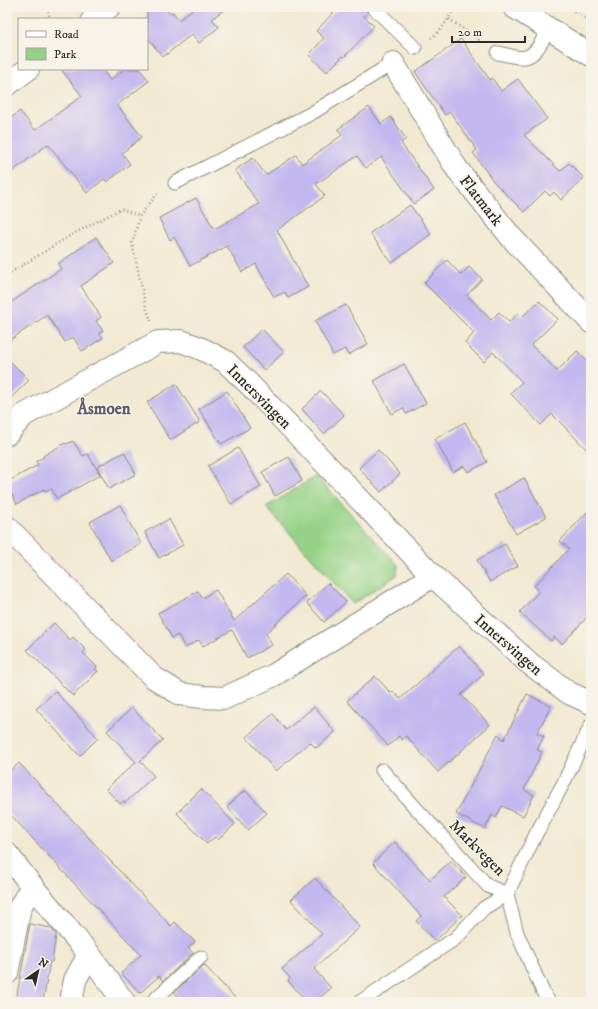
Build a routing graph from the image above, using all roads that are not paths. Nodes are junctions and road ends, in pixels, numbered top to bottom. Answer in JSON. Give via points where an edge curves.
{"nodes":[{"id":1,"x":109,"y":7,"type":"edge"},
{"id":2,"x":373,"y":7,"type":"edge"},
{"id":3,"x":514,"y":7,"type":"edge"},
{"id":4,"x":94,"y":18,"type":"edge"},
{"id":5,"x":549,"y":29,"type":"junction"},
{"id":6,"x":415,"y":48,"type":"dead end"},
{"id":7,"x":498,"y":53,"type":"road end"},
{"id":8,"x":591,"y":54,"type":"edge"},
{"id":9,"x":393,"y":63,"type":"joint"},
{"id":10,"x":27,"y":70,"type":"edge"},
{"id":11,"x":7,"y":85,"type":"edge"},
{"id":12,"x":175,"y":183,"type":"road end"},
{"id":13,"x":591,"y":322,"type":"edge"},
{"id":14,"x":7,"y":434,"type":"edge"},
{"id":15,"x":7,"y":527,"type":"edge"},
{"id":16,"x":434,"y":576,"type":"junction"},
{"id":17,"x":591,"y":703,"type":"edge"},
{"id":18,"x":591,"y":724,"type":"edge"},
{"id":19,"x":587,"y":745,"type":"edge"},
{"id":20,"x":382,"y":770,"type":"dead end"},
{"id":21,"x":7,"y":854,"type":"edge"},
{"id":22,"x":32,"y":886,"type":"junction"},
{"id":23,"x":506,"y":894,"type":"junction"},
{"id":24,"x":89,"y":954,"type":"junction"},
{"id":25,"x":201,"y":957,"type":"dead end"},
{"id":26,"x":7,"y":973,"type":"edge"},
{"id":27,"x":71,"y":1002,"type":"edge"},
{"id":28,"x":124,"y":1002,"type":"edge"},
{"id":29,"x":152,"y":1002,"type":"edge"},
{"id":30,"x":360,"y":1002,"type":"edge"},
{"id":31,"x":549,"y":1002,"type":"edge"}],
"edges":[{"from":1,"to":4,"type":"street"},
{"from":2,"to":6,"type":"lane"},
{"from":3,"to":5,"type":"street"},
{"from":5,"to":7,"type":"lane","via":[[531,55],[524,58]]},
{"from":5,"to":8,"type":"street"},
{"from":9,"to":12,"type":"lane","via":[[312,113]]},
{"from":9,"to":13,"type":"street","name":"Flatmark","via":[[457,169],[511,237]]},
{"from":10,"to":11,"type":"street"},
{"from":14,"to":16,"type":"street","name":"Innersvingen","via":[[24,415],[158,342],[181,341],[226,361]]},
{"from":15,"to":16,"type":"street","via":[[153,677],[180,694],[202,697],[225,698],[274,675]]},
{"from":16,"to":17,"type":"street","name":"Innersvingen","via":[[528,663],[569,693]]},
{"from":18,"to":19,"type":"lane"},
{"from":19,"to":23,"type":"lane","via":[[564,782]]},
{"from":20,"to":23,"type":"lane","name":"Markvegen","via":[[488,886]]},
{"from":21,"to":22,"type":"street"},
{"from":22,"to":24,"type":"street"},
{"from":22,"to":26,"type":"street","via":[[20,907]]},
{"from":23,"to":30,"type":"lane","via":[[484,908],[456,938]]},
{"from":23,"to":31,"type":"lane","name":"Markvegen","via":[[517,933]]},
{"from":24,"to":27,"type":"street","via":[[75,980]]},
{"from":24,"to":28,"type":"street"},
{"from":25,"to":29,"type":"lane"}]}
